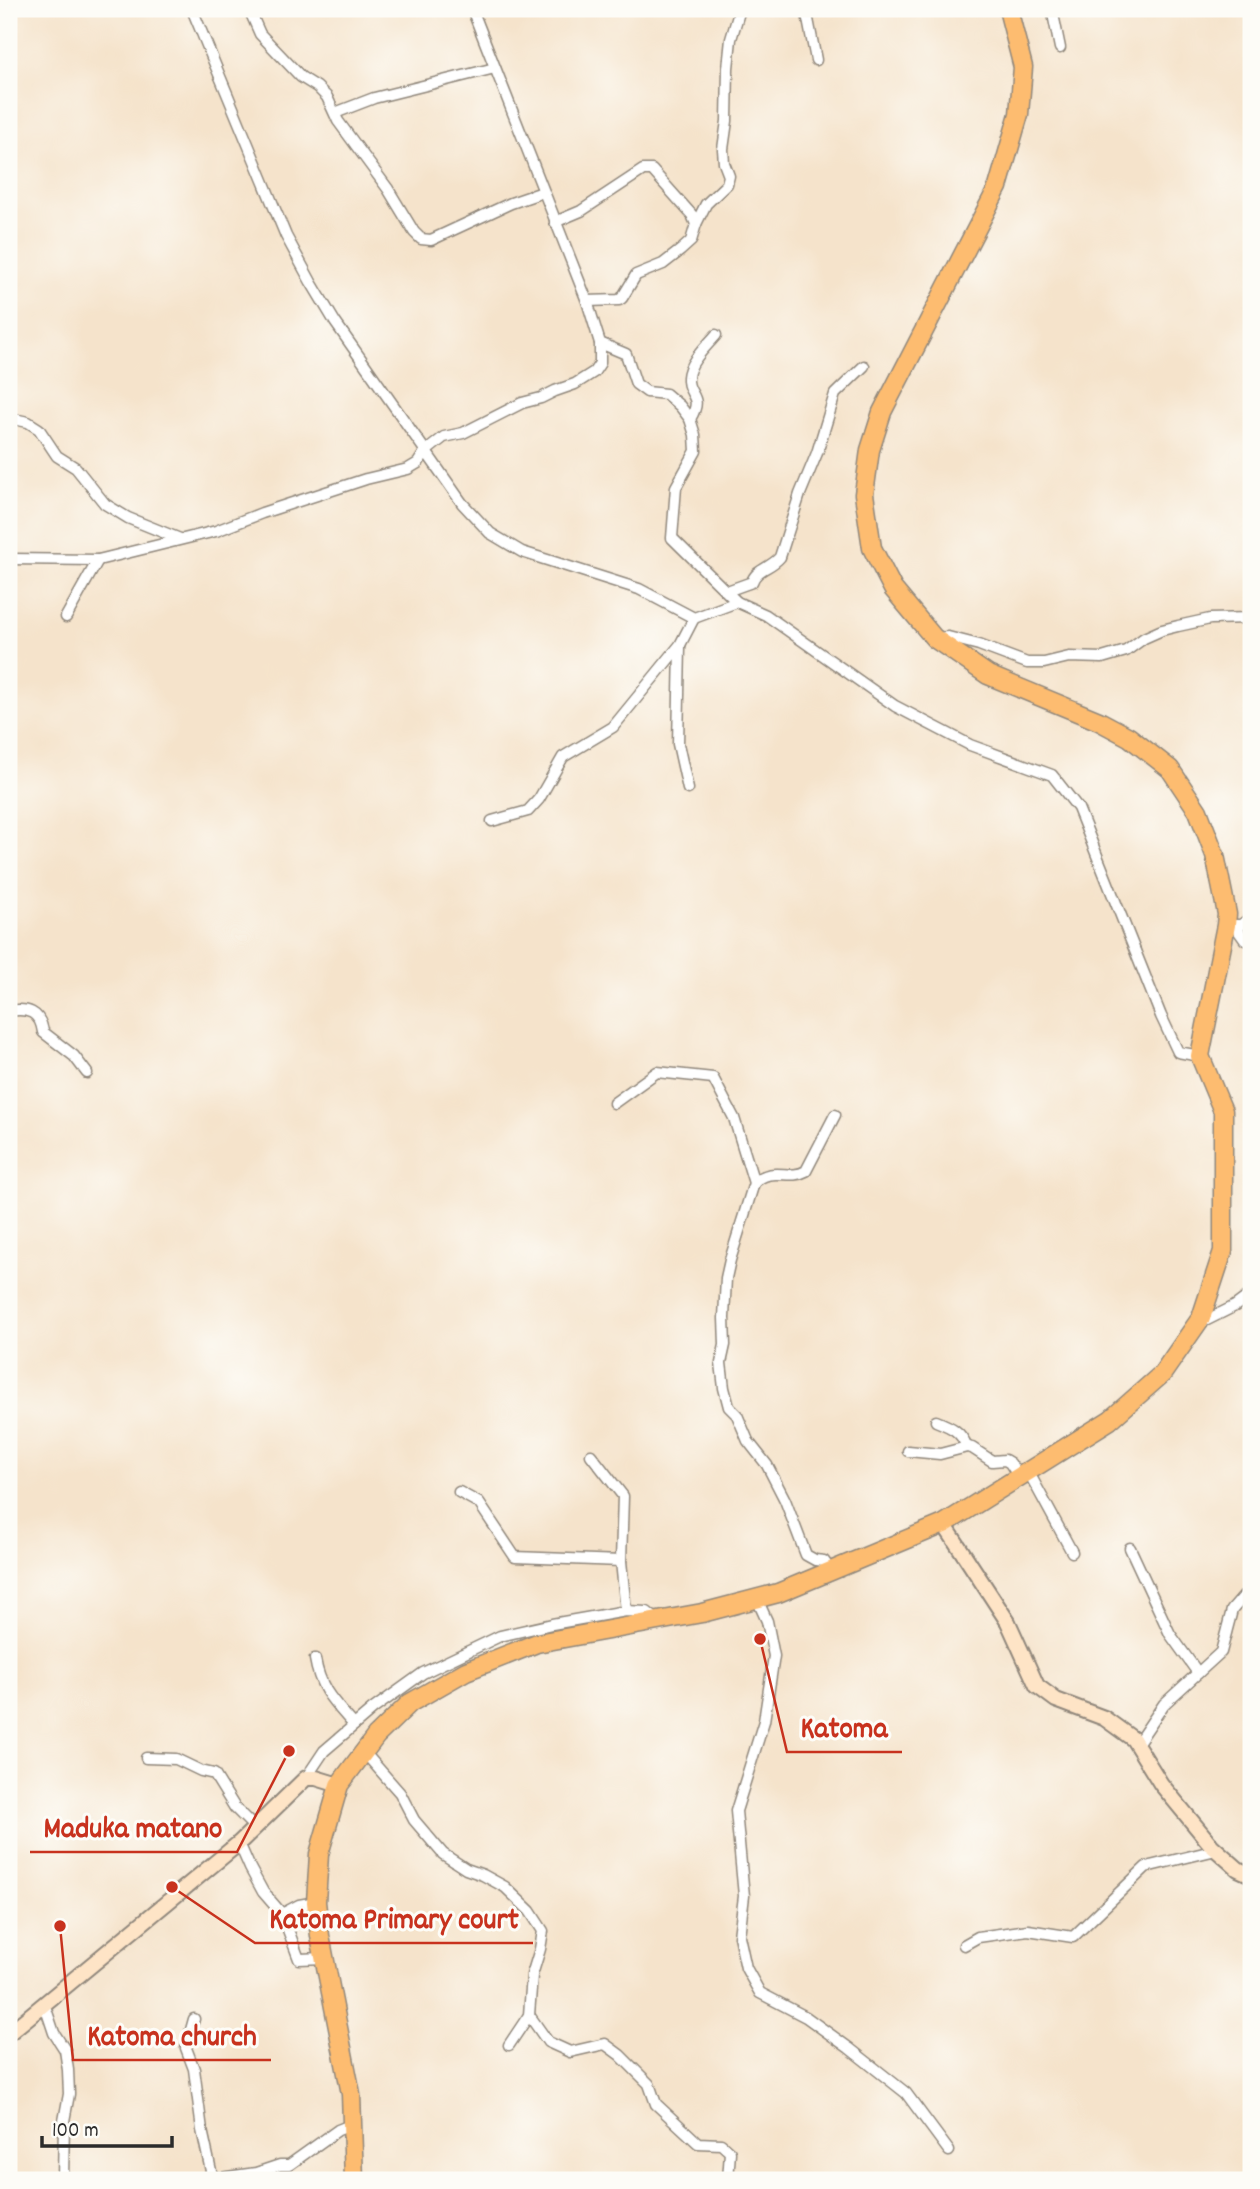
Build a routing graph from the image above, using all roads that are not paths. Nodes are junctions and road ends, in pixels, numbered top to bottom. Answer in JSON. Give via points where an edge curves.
{"nodes":[{"id":1,"x":192,"y":9,"type":"edge"},
{"id":2,"x":249,"y":9,"type":"edge"},
{"id":3,"x":472,"y":9,"type":"edge"},
{"id":4,"x":740,"y":9,"type":"edge"},
{"id":5,"x":806,"y":9,"type":"edge"},
{"id":6,"x":1008,"y":9,"type":"edge"},
{"id":7,"x":1052,"y":9,"type":"edge"},
{"id":8,"x":1060,"y":48,"type":"dead end"},
{"id":9,"x":816,"y":60,"type":"dead end"},
{"id":10,"x":495,"y":68,"type":"junction"},
{"id":11,"x":335,"y":113,"type":"junction"},
{"id":12,"x":543,"y":192,"type":"junction"},
{"id":13,"x":555,"y":222,"type":"junction"},
{"id":14,"x":696,"y":224,"type":"junction"},
{"id":15,"x":587,"y":301,"type":"junction"},
{"id":16,"x":716,"y":335,"type":"dead end"},
{"id":17,"x":600,"y":343,"type":"junction"},
{"id":18,"x":863,"y":366,"type":"dead end"},
{"id":19,"x":9,"y":418,"type":"edge"},
{"id":20,"x":690,"y":419,"type":"junction"},
{"id":21,"x":425,"y":452,"type":"junction"},
{"id":22,"x":180,"y":540,"type":"junction"},
{"id":23,"x":9,"y":559,"type":"edge"},
{"id":24,"x":97,"y":560,"type":"junction"},
{"id":25,"x":727,"y":591,"type":"junction"},
{"id":26,"x":737,"y":602,"type":"junction"},
{"id":27,"x":66,"y":617,"type":"dead end"},
{"id":28,"x":694,"y":618,"type":"junction"},
{"id":29,"x":1251,"y":618,"type":"edge"},
{"id":30,"x":934,"y":638,"type":"junction"},
{"id":31,"x":680,"y":645,"type":"junction"},
{"id":32,"x":688,"y":789,"type":"dead end"},
{"id":33,"x":492,"y":821,"type":"dead end"},
{"id":34,"x":1251,"y":917,"type":"edge"},
{"id":35,"x":1231,"y":925,"type":"junction"},
{"id":36,"x":1251,"y":942,"type":"edge"},
{"id":37,"x":9,"y":1011,"type":"edge"},
{"id":38,"x":1200,"y":1056,"type":"junction"},
{"id":39,"x":87,"y":1073,"type":"dead end"},
{"id":40,"x":614,"y":1103,"type":"dead end"},
{"id":41,"x":835,"y":1115,"type":"dead end"},
{"id":42,"x":754,"y":1183,"type":"junction"},
{"id":43,"x":1251,"y":1294,"type":"edge"},
{"id":44,"x":1195,"y":1326,"type":"junction"},
{"id":45,"x":936,"y":1421,"type":"dead end"},
{"id":46,"x":967,"y":1447,"type":"junction"},
{"id":47,"x":908,"y":1451,"type":"dead end"},
{"id":48,"x":591,"y":1455,"type":"dead end"},
{"id":49,"x":1024,"y":1474,"type":"junction"},
{"id":50,"x":459,"y":1492,"type":"dead end"},
{"id":51,"x":944,"y":1524,"type":"junction"},
{"id":52,"x":1130,"y":1548,"type":"dead end"},
{"id":53,"x":1072,"y":1552,"type":"dead end"},
{"id":54,"x":621,"y":1561,"type":"junction"},
{"id":55,"x":831,"y":1571,"type":"junction"},
{"id":56,"x":1251,"y":1588,"type":"edge"},
{"id":57,"x":757,"y":1599,"type":"junction"},
{"id":58,"x":626,"y":1611,"type":"junction"},
{"id":59,"x":659,"y":1621,"type":"junction"},
{"id":60,"x":315,"y":1659,"type":"dead end"},
{"id":61,"x":1198,"y":1673,"type":"junction"},
{"id":62,"x":354,"y":1726,"type":"junction"},
{"id":63,"x":1136,"y":1744,"type":"junction"},
{"id":64,"x":364,"y":1752,"type":"junction"},
{"id":65,"x":146,"y":1758,"type":"dead end"},
{"id":66,"x":306,"y":1778,"type":"junction"},
{"id":67,"x":339,"y":1785,"type":"junction"},
{"id":68,"x":254,"y":1827,"type":"junction"},
{"id":69,"x":239,"y":1843,"type":"junction"},
{"id":70,"x":1216,"y":1850,"type":"junction"},
{"id":71,"x":1251,"y":1875,"type":"edge"},
{"id":72,"x":316,"y":1902,"type":"junction"},
{"id":73,"x":282,"y":1914,"type":"junction"},
{"id":74,"x":964,"y":1945,"type":"dead end"},
{"id":75,"x":324,"y":1958,"type":"junction"},
{"id":76,"x":44,"y":2003,"type":"junction"},
{"id":77,"x":528,"y":2015,"type":"junction"},
{"id":78,"x":194,"y":2019,"type":"dead end"},
{"id":79,"x":9,"y":2033,"type":"edge"},
{"id":80,"x":509,"y":2045,"type":"dead end"},
{"id":81,"x":354,"y":2123,"type":"junction"},
{"id":82,"x":949,"y":2151,"type":"dead end"},
{"id":83,"x":63,"y":2180,"type":"edge"},
{"id":84,"x":214,"y":2180,"type":"edge"},
{"id":85,"x":354,"y":2180,"type":"edge"},
{"id":86,"x":728,"y":2180,"type":"edge"}],
"edges":[{"from":1,"to":21,"type":"street","via":[[296,256],[329,313]]},
{"from":2,"to":11,"type":"street","via":[[260,34],[301,77],[323,92]]},
{"from":3,"to":10,"type":"street"},
{"from":4,"to":14,"type":"street","via":[[728,68],[723,149],[729,176]]},
{"from":5,"to":9,"type":"street"},
{"from":6,"to":30,"type":"highway","via":[[1023,67],[1019,114],[998,187],[882,412],[870,450],[864,494],[872,548],[893,589]]},
{"from":7,"to":8,"type":"street"},
{"from":10,"to":11,"type":"street","via":[[374,98]]},
{"from":10,"to":12,"type":"street"},
{"from":11,"to":12,"type":"street","via":[[421,239],[431,240]]},
{"from":12,"to":13,"type":"street"},
{"from":13,"to":14,"type":"street","via":[[581,211],[643,170],[652,170]]},
{"from":13,"to":15,"type":"street"},
{"from":14,"to":15,"type":"street","via":[[691,241],[663,264],[636,275],[622,298]]},
{"from":15,"to":17,"type":"street"},
{"from":16,"to":20,"type":"street","via":[[688,374],[696,406]]},
{"from":17,"to":20,"type":"street","via":[[626,354],[636,384],[648,392],[666,394]]},
{"from":17,"to":21,"type":"street","via":[[600,363],[586,378],[463,433],[444,437]]},
{"from":18,"to":25,"type":"street","via":[[835,394],[780,558],[752,582]]},
{"from":19,"to":22,"type":"street","via":[[39,429],[57,456],[76,468],[105,504]]},
{"from":20,"to":25,"type":"street","via":[[695,451],[676,487],[672,538]]},
{"from":21,"to":22,"type":"street","via":[[408,468]]},
{"from":21,"to":28,"type":"street","via":[[490,533],[522,552],[639,590]]},
{"from":22,"to":24,"type":"street"},
{"from":23,"to":24,"type":"street"},
{"from":24,"to":27,"type":"street"},
{"from":25,"to":26,"type":"street"},
{"from":26,"to":28,"type":"street"},
{"from":26,"to":38,"type":"street","via":[[766,615],[895,706],[970,745],[1052,775],[1078,808],[1178,1052]]},
{"from":28,"to":31,"type":"street"},
{"from":29,"to":30,"type":"street","via":[[1178,626],[1102,658],[1069,657],[1044,663],[1027,663],[948,637]]},
{"from":30,"to":35,"type":"highway","via":[[988,675],[1129,737],[1170,769],[1198,811],[1215,855]]},
{"from":31,"to":32,"type":"street","via":[[678,744]]},
{"from":31,"to":33,"type":"street","via":[[613,727],[563,757],[527,811]]},
{"from":34,"to":35,"type":"street","via":[[1241,925]]},
{"from":35,"to":36,"type":"street"},
{"from":35,"to":38,"type":"highway"},
{"from":37,"to":39,"type":"street","via":[[34,1014],[43,1032],[74,1056]]},
{"from":38,"to":44,"type":"highway","via":[[1223,1111],[1223,1251]]},
{"from":40,"to":42,"type":"street","via":[[657,1072],[713,1077],[733,1118]]},
{"from":41,"to":42,"type":"street","via":[[806,1171],[770,1174]]},
{"from":42,"to":55,"type":"street","via":[[726,1278],[724,1388],[748,1441],[768,1465],[806,1555],[824,1562]]},
{"from":43,"to":44,"type":"street"},
{"from":44,"to":49,"type":"highway","via":[[1162,1374],[1110,1420]]},
{"from":45,"to":46,"type":"street","via":[[955,1429]]},
{"from":46,"to":47,"type":"street","via":[[940,1454]]},
{"from":46,"to":49,"type":"street","via":[[992,1461],[1010,1463]]},
{"from":48,"to":54,"type":"street","via":[[623,1496]]},
{"from":49,"to":51,"type":"highway"},
{"from":49,"to":53,"type":"street"},
{"from":50,"to":54,"type":"street","via":[[479,1503],[515,1557]]},
{"from":51,"to":55,"type":"highway"},
{"from":51,"to":63,"type":"street","via":[[1008,1622],[1037,1686],[1056,1700],[1104,1718]]},
{"from":52,"to":61,"type":"street","via":[[1170,1634]]},
{"from":54,"to":58,"type":"street"},
{"from":55,"to":57,"type":"highway"},
{"from":56,"to":61,"type":"street","via":[[1232,1610],[1221,1652]]},
{"from":57,"to":59,"type":"highway"},
{"from":57,"to":82,"type":"street","via":[[774,1656],[764,1721],[736,1811],[744,1896],[739,1936],[746,1968],[761,1993],[806,2017],[906,2093]]},
{"from":58,"to":59,"type":"street","via":[[647,1612]]},
{"from":58,"to":62,"type":"street","via":[[500,1636],[423,1673]]},
{"from":59,"to":64,"type":"highway","via":[[537,1643],[466,1671],[410,1703]]},
{"from":60,"to":62,"type":"street","via":[[317,1676],[329,1698]]},
{"from":61,"to":63,"type":"street","via":[[1164,1704]]},
{"from":62,"to":66,"type":"street","via":[[324,1751]]},
{"from":63,"to":70,"type":"street","via":[[1161,1784]]},
{"from":64,"to":67,"type":"highway"},
{"from":64,"to":77,"type":"street","via":[[443,1854],[505,1887],[543,1931]]},
{"from":65,"to":68,"type":"street","via":[[176,1759],[214,1774],[235,1808]]},
{"from":66,"to":67,"type":"street"},
{"from":66,"to":68,"type":"street"},
{"from":67,"to":72,"type":"highway","via":[[319,1854]]},
{"from":68,"to":69,"type":"street"},
{"from":69,"to":73,"type":"street","via":[[263,1892]]},
{"from":69,"to":76,"type":"street"},
{"from":70,"to":71,"type":"street"},
{"from":70,"to":74,"type":"street","via":[[1146,1867],[1073,1937],[1028,1930],[978,1937]]},
{"from":72,"to":73,"type":"street"},
{"from":72,"to":75,"type":"highway"},
{"from":73,"to":75,"type":"street","via":[[299,1959]]},
{"from":75,"to":81,"type":"highway"},
{"from":76,"to":79,"type":"street"},
{"from":76,"to":83,"type":"street","via":[[54,2034],[65,2050],[68,2070]]},
{"from":77,"to":80,"type":"street"},
{"from":77,"to":86,"type":"street","via":[[548,2042],[570,2052],[605,2044],[620,2055],[649,2084],[656,2104],[698,2143],[721,2144],[730,2152]]},
{"from":78,"to":84,"type":"street","via":[[186,2048],[196,2078]]},
{"from":81,"to":84,"type":"street","via":[[289,2165]]},
{"from":81,"to":85,"type":"highway"}]}
